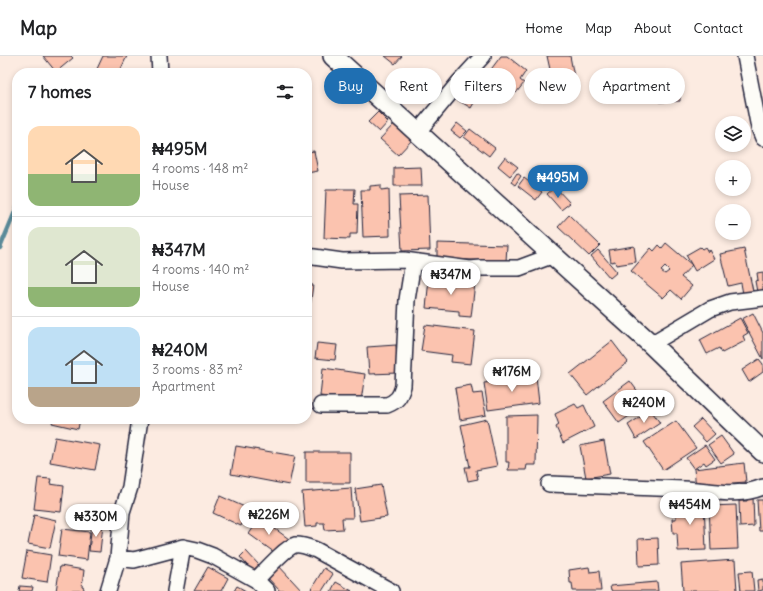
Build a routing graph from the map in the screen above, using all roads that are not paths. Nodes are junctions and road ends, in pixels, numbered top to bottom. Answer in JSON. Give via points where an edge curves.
{"nodes":[{"id":1,"x":159,"y":56,"type":"edge"},
{"id":2,"x":333,"y":56,"type":"edge"},
{"id":3,"x":483,"y":56,"type":"edge"},
{"id":4,"x":745,"y":56,"type":"edge"},
{"id":5,"x":160,"y":68,"type":"edge"},
{"id":6,"x":417,"y":133,"type":"junction"},
{"id":7,"x":763,"y":138,"type":"edge"},
{"id":8,"x":554,"y":255,"type":"junction"},
{"id":9,"x":312,"y":257,"type":"edge"},
{"id":10,"x":413,"y":262,"type":"junction"},
{"id":11,"x":763,"y":298,"type":"edge"},
{"id":12,"x":651,"y":344,"type":"junction"},
{"id":13,"x":321,"y":405,"type":"dead end"},
{"id":14,"x":139,"y":424,"type":"edge"},
{"id":15,"x":763,"y":452,"type":"edge"},
{"id":16,"x":549,"y":484,"type":"dead end"},
{"id":17,"x":763,"y":487,"type":"edge"},
{"id":18,"x":183,"y":547,"type":"junction"},
{"id":19,"x":118,"y":558,"type":"junction"},
{"id":20,"x":256,"y":580,"type":"junction"},
{"id":21,"x":108,"y":591,"type":"edge"},
{"id":22,"x":175,"y":591,"type":"edge"},
{"id":23,"x":267,"y":591,"type":"edge"},
{"id":24,"x":391,"y":591,"type":"edge"}],
"edges":[{"from":1,"to":5,"type":"street"},
{"from":2,"to":6,"type":"main road"},
{"from":3,"to":6,"type":"street"},
{"from":4,"to":7,"type":"street","via":[[758,128]]},
{"from":6,"to":8,"type":"main road"},
{"from":8,"to":10,"type":"street","via":[[519,268],[470,270]]},
{"from":8,"to":12,"type":"main road"},
{"from":9,"to":10,"type":"street","via":[[342,261]]},
{"from":10,"to":13,"type":"street","via":[[407,300],[401,396],[387,406]]},
{"from":11,"to":12,"type":"street","via":[[730,302],[710,309]]},
{"from":12,"to":15,"type":"main road"},
{"from":14,"to":19,"type":"street","via":[[130,487],[122,512]]},
{"from":16,"to":17,"type":"street","via":[[734,493],[750,492]]},
{"from":18,"to":19,"type":"street","via":[[134,560]]},
{"from":18,"to":20,"type":"street","via":[[212,556]]},
{"from":18,"to":22,"type":"street"},
{"from":19,"to":21,"type":"street"},
{"from":20,"to":23,"type":"street"},
{"from":20,"to":24,"type":"street","via":[[295,545],[316,550]]}]}
